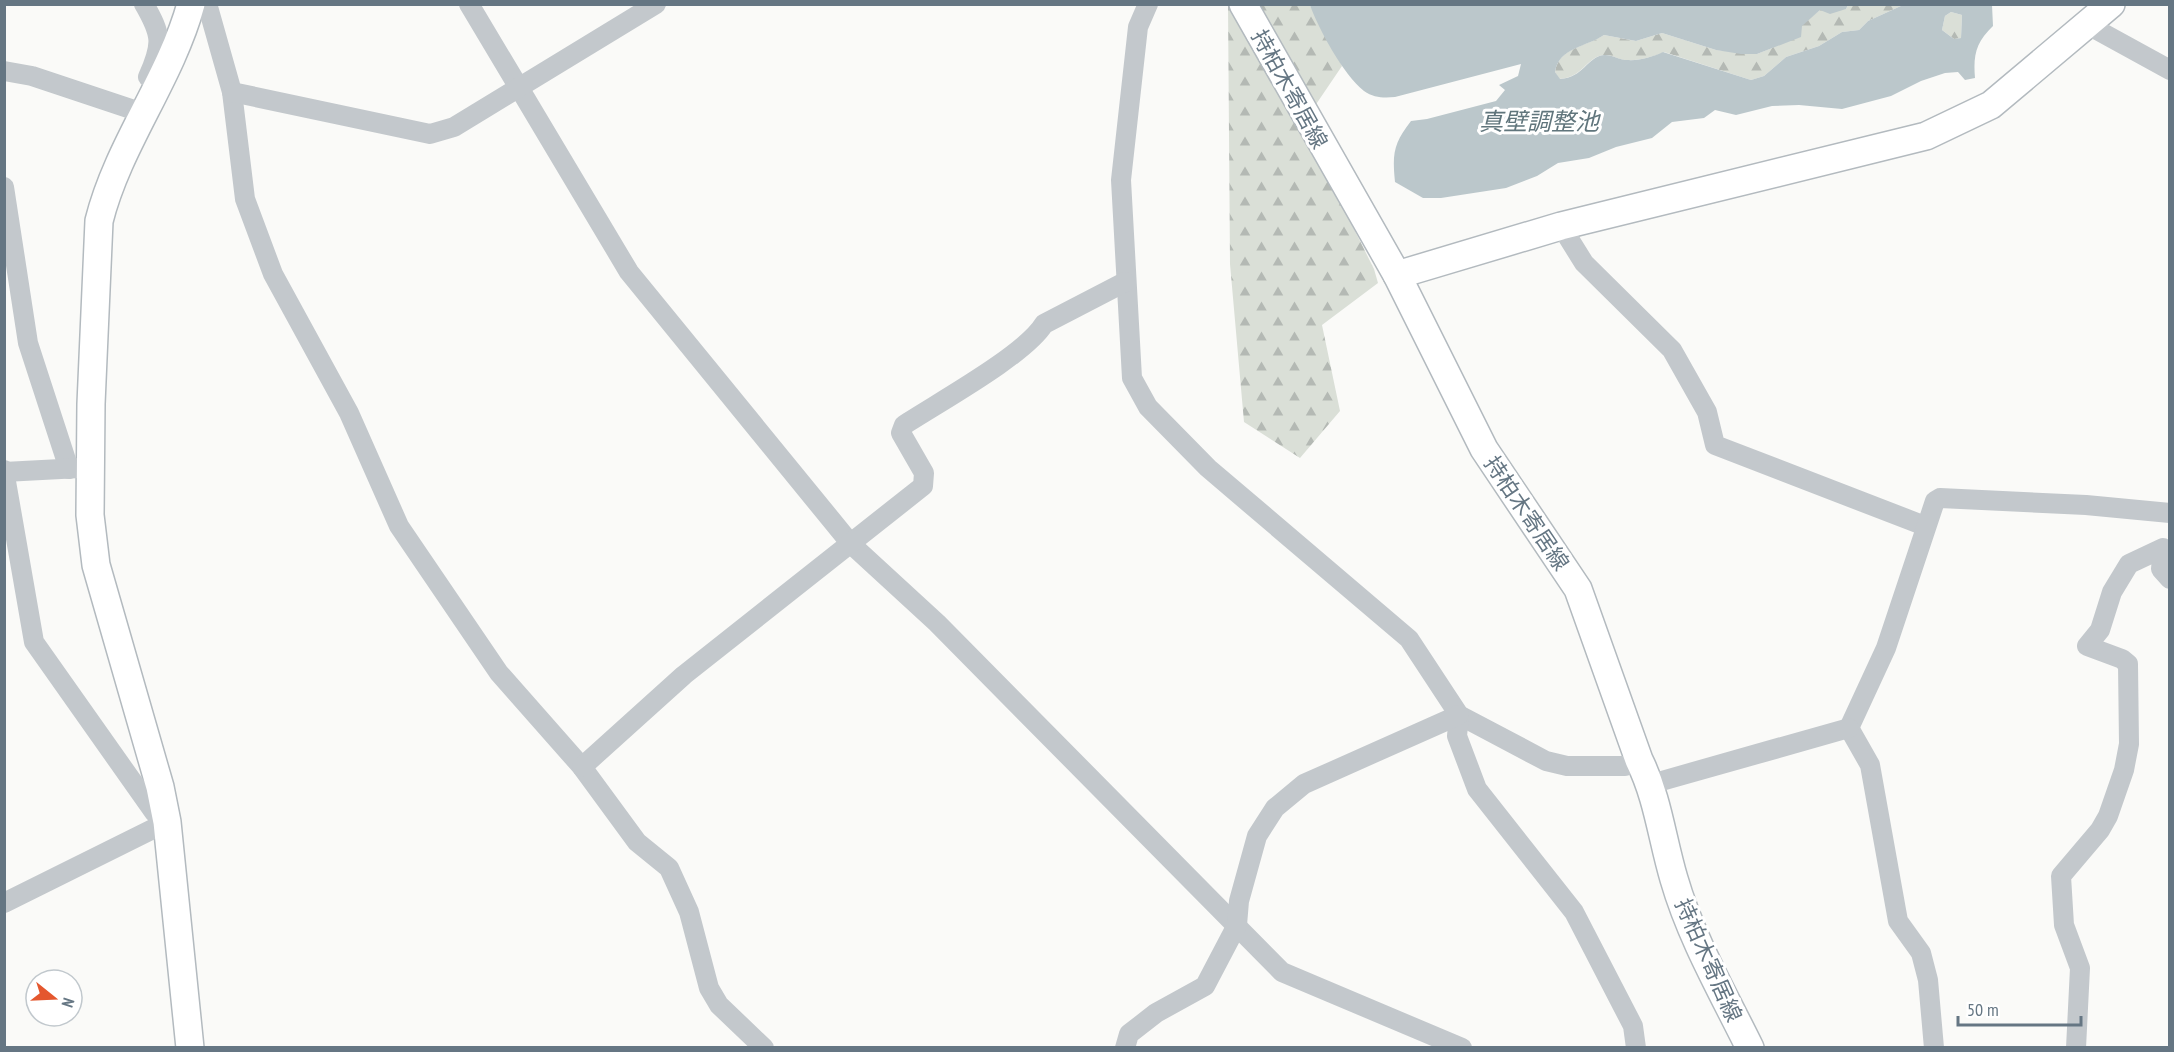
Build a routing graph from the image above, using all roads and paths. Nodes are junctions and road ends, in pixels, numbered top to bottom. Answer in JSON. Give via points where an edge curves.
{"nodes":[{"id":1,"x":144,"y":4,"type":"edge"},
{"id":2,"x":191,"y":4,"type":"edge"},
{"id":3,"x":205,"y":4,"type":"edge"},
{"id":4,"x":469,"y":4,"type":"edge"},
{"id":5,"x":656,"y":4,"type":"edge"},
{"id":6,"x":1148,"y":4,"type":"edge"},
{"id":7,"x":1243,"y":4,"type":"edge"},
{"id":8,"x":2111,"y":4,"type":"edge"},
{"id":9,"x":2088,"y":25,"type":"junction"},
{"id":10,"x":2169,"y":70,"type":"edge"},
{"id":11,"x":4,"y":71,"type":"edge"},
{"id":12,"x":519,"y":89,"type":"junction"},
{"id":13,"x":232,"y":92,"type":"junction"},
{"id":14,"x":137,"y":112,"type":"junction"},
{"id":15,"x":4,"y":187,"type":"edge"},
{"id":16,"x":1561,"y":226,"type":"junction"},
{"id":17,"x":1397,"y":275,"type":"junction"},
{"id":18,"x":1125,"y":282,"type":"junction"},
{"id":19,"x":79,"y":468,"type":"junction"},
{"id":20,"x":5,"y":471,"type":"edge"},
{"id":21,"x":2169,"y":513,"type":"edge"},
{"id":22,"x":1925,"y":526,"type":"junction"},
{"id":23,"x":851,"y":544,"type":"junction"},
{"id":24,"x":2166,"y":545,"type":"edge"},
{"id":25,"x":2169,"y":579,"type":"edge"},
{"id":26,"x":1459,"y":715,"type":"junction"},
{"id":27,"x":1849,"y":728,"type":"junction"},
{"id":28,"x":1639,"y":760,"type":"junction"},
{"id":29,"x":582,"y":767,"type":"junction"},
{"id":30,"x":1651,"y":784,"type":"junction"},
{"id":31,"x":167,"y":822,"type":"junction"},
{"id":32,"x":4,"y":903,"type":"edge"},
{"id":33,"x":1237,"y":925,"type":"junction"},
{"id":34,"x":190,"y":1047,"type":"edge"},
{"id":35,"x":764,"y":1047,"type":"edge"},
{"id":36,"x":1125,"y":1047,"type":"edge"},
{"id":37,"x":1462,"y":1047,"type":"edge"},
{"id":38,"x":1636,"y":1047,"type":"edge"},
{"id":39,"x":1750,"y":1047,"type":"edge"},
{"id":40,"x":1934,"y":1047,"type":"edge"},
{"id":41,"x":2076,"y":1047,"type":"edge"}],
"edges":[{"from":1,"to":14,"type":"street","via":[[156,24],[160,42]]},
{"from":2,"to":14,"type":"street","via":[[179,36]]},
{"from":3,"to":13,"type":"street"},
{"from":4,"to":12,"type":"street"},
{"from":5,"to":12,"type":"street"},
{"from":6,"to":18,"type":"street","via":[[1138,27],[1121,180]]},
{"from":7,"to":17,"type":"street","name":"持柏木寄居線"},
{"from":8,"to":9,"type":"street"},
{"from":9,"to":10,"type":"street"},
{"from":9,"to":16,"type":"street","via":[[1991,105],[1926,136]]},
{"from":11,"to":14,"type":"street","via":[[32,76]]},
{"from":12,"to":13,"type":"street","via":[[454,127],[430,134]]},
{"from":12,"to":23,"type":"street","via":[[629,272]]},
{"from":13,"to":29,"type":"street","via":[[245,199],[273,274],[349,413],[399,526],[499,673]]},
{"from":14,"to":19,"type":"street","via":[[99,221]]},
{"from":15,"to":19,"type":"street","via":[[28,343]]},
{"from":16,"to":17,"type":"street"},
{"from":16,"to":22,"type":"street","via":[[1584,263],[1672,350],[1707,412],[1715,445]]},
{"from":17,"to":28,"type":"street","name":"持柏木寄居線","via":[[1484,449],[1578,589]]},
{"from":18,"to":23,"type":"street","via":[[1044,324],[1037,335],[1005,359],[904,425],[902,433],[924,472],[923,486]]},
{"from":18,"to":26,"type":"street","via":[[1132,378],[1148,407],[1208,468],[1409,639]]},
{"from":19,"to":20,"type":"street"},
{"from":19,"to":31,"type":"street","via":[[96,565]]},
{"from":20,"to":31,"type":"street","via":[[34,642],[154,812]]},
{"from":21,"to":22,"type":"street","via":[[1940,498]]},
{"from":22,"to":27,"type":"street","via":[[1886,648]]},
{"from":23,"to":29,"type":"street","via":[[684,675]]},
{"from":23,"to":33,"type":"street","via":[[937,623]]},
{"from":24,"to":25,"type":"street","via":[[2161,569]]},
{"from":24,"to":41,"type":"street","via":[[2129,564],[2112,592],[2100,630],[2087,646],[2127,664],[2129,744],[2108,816],[2061,876],[2064,925],[2080,968]]},
{"from":26,"to":28,"type":"street","via":[[1546,761],[1567,766],[1625,766]]},
{"from":26,"to":33,"type":"street","via":[[1304,784],[1275,808],[1257,837],[1239,901]]},
{"from":26,"to":38,"type":"street","via":[[1457,736],[1478,789],[1574,912],[1633,1026]]},
{"from":27,"to":30,"type":"street"},
{"from":27,"to":40,"type":"street","via":[[1870,765],[1898,921],[1921,953],[1928,980]]},
{"from":28,"to":30,"type":"street","name":"持柏木寄居線"},
{"from":29,"to":35,"type":"street","via":[[637,842],[669,868],[689,912],[709,988],[719,1005]]},
{"from":30,"to":39,"type":"street","name":"持柏木寄居線","via":[[1673,879],[1688,922]]},
{"from":31,"to":32,"type":"street"},
{"from":31,"to":34,"type":"street"},
{"from":33,"to":36,"type":"street","via":[[1204,986],[1156,1013],[1129,1034]]},
{"from":33,"to":37,"type":"street","via":[[1282,972]]}]}
